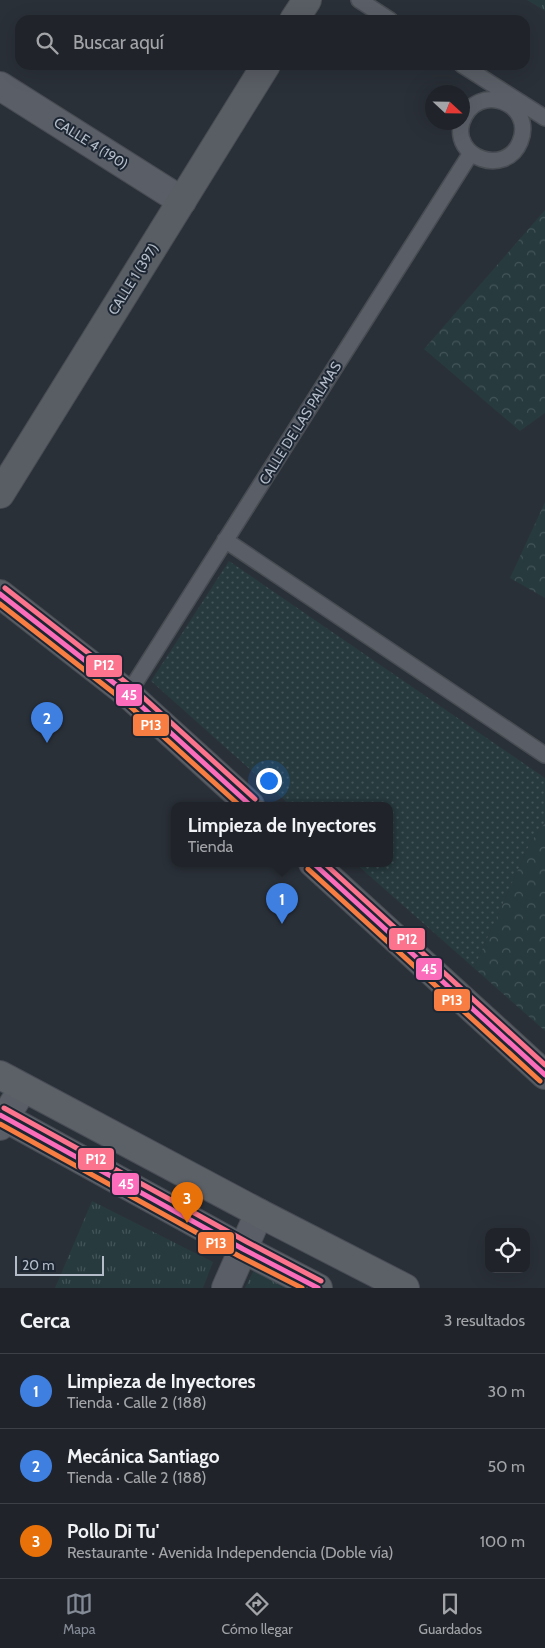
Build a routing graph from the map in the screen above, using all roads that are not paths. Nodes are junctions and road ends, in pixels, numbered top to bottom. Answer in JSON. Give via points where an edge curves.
{"nodes":[{"id":1,"x":307,"y":0,"type":"edge"},
{"id":2,"x":359,"y":0,"type":"edge"},
{"id":3,"x":297,"y":15,"type":"edge"},
{"id":4,"x":382,"y":15,"type":"edge"},
{"id":5,"x":263,"y":70,"type":"edge"},
{"id":6,"x":471,"y":70,"type":"edge"},
{"id":7,"x":0,"y":86,"type":"edge"},
{"id":8,"x":514,"y":95,"type":"junction"},
{"id":9,"x":470,"y":110,"type":"edge"},
{"id":10,"x":545,"y":118,"type":"edge"},
{"id":11,"x":461,"y":130,"type":"edge"},
{"id":12,"x":471,"y":153,"type":"junction"},
{"id":13,"x":182,"y":201,"type":"junction"},
{"id":14,"x":0,"y":494,"type":"edge"},
{"id":15,"x":226,"y":540,"type":"junction"},
{"id":16,"x":0,"y":594,"type":"edge"},
{"id":17,"x":128,"y":694,"type":"junction"},
{"id":18,"x":545,"y":756,"type":"edge"},
{"id":19,"x":247,"y":802,"type":"edge"},
{"id":20,"x":317,"y":867,"type":"edge"},
{"id":21,"x":545,"y":1075,"type":"edge"},
{"id":22,"x":11,"y":1082,"type":"edge"},
{"id":23,"x":2,"y":1120,"type":"edge"},
{"id":24,"x":259,"y":1213,"type":"junction"},
{"id":25,"x":243,"y":1249,"type":"junction"},
{"id":26,"x":226,"y":1288,"type":"edge"},
{"id":27,"x":318,"y":1288,"type":"edge"},
{"id":28,"x":406,"y":1288,"type":"edge"}],
"edges":[{"from":1,"to":3,"type":"main road"},
{"from":2,"to":4,"type":"lane"},
{"from":5,"to":13,"type":"main road","name":"CALLE 1 (397)"},
{"from":6,"to":8,"type":"lane"},
{"from":7,"to":13,"type":"street","name":"CALLE 4 (190)"},
{"from":8,"to":9,"type":"lane","via":[[479,102]]},
{"from":8,"to":10,"type":"lane"},
{"from":8,"to":12,"type":"lane","via":[[523,130],[516,149],[508,156],[489,161]]},
{"from":11,"to":12,"type":"lane","via":[[461,136]]},
{"from":12,"to":15,"type":"lane","name":"CALLE DE LAS PALMAS"},
{"from":13,"to":14,"type":"main road","name":"CALLE 1 (397)"},
{"from":15,"to":17,"type":"lane","name":"CALLE DE LAS PALMAS"},
{"from":15,"to":18,"type":"lane"},
{"from":16,"to":17,"type":"main road"},
{"from":17,"to":19,"type":"main road"},
{"from":20,"to":21,"type":"main road"},
{"from":22,"to":23,"type":"street"},
{"from":22,"to":24,"type":"main road"},
{"from":23,"to":25,"type":"main road"},
{"from":24,"to":25,"type":"street"},
{"from":24,"to":28,"type":"main road"},
{"from":25,"to":26,"type":"street"},
{"from":25,"to":27,"type":"main road"}]}
